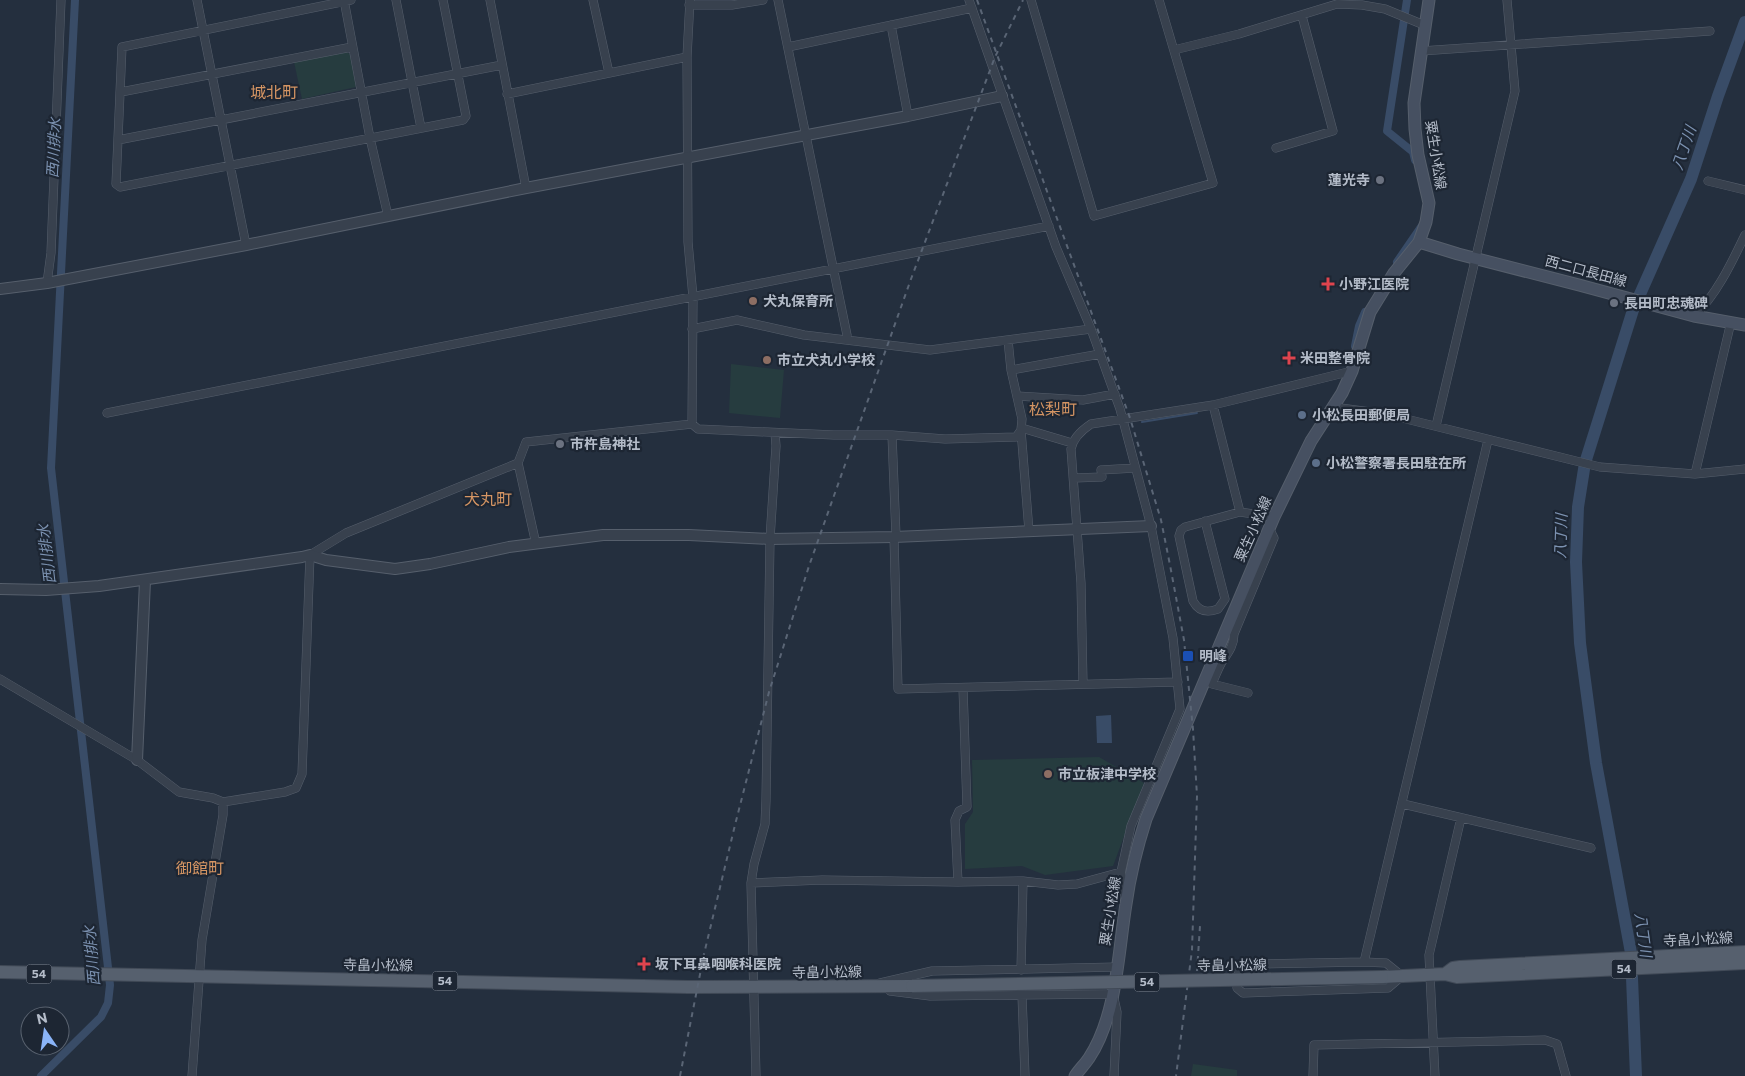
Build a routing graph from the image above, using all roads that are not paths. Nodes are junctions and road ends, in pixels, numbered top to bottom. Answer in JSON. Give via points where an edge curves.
{"nodes":[{"id":1,"x":62,"y":0,"type":"edge"},
{"id":2,"x":197,"y":0,"type":"edge"},
{"id":3,"x":347,"y":0,"type":"edge"},
{"id":4,"x":396,"y":0,"type":"edge"},
{"id":5,"x":443,"y":0,"type":"edge"},
{"id":6,"x":490,"y":0,"type":"edge"},
{"id":7,"x":593,"y":0,"type":"edge"},
{"id":8,"x":764,"y":0,"type":"edge"},
{"id":9,"x":778,"y":0,"type":"edge"},
{"id":10,"x":969,"y":0,"type":"edge"},
{"id":11,"x":1031,"y":0,"type":"edge"},
{"id":12,"x":1159,"y":0,"type":"edge"},
{"id":13,"x":1429,"y":0,"type":"edge"},
{"id":14,"x":1507,"y":0,"type":"edge"},
{"id":15,"x":732,"y":2,"type":"edge"},
{"id":16,"x":689,"y":3,"type":"edge"},
{"id":17,"x":972,"y":8,"type":"junction"},
{"id":18,"x":1302,"y":16,"type":"junction"},
{"id":19,"x":891,"y":25,"type":"junction"},
{"id":20,"x":1424,"y":25,"type":"junction"},
{"id":21,"x":202,"y":30,"type":"junction"},
{"id":22,"x":1710,"y":31,"type":"dead end"},
{"id":23,"x":1511,"y":44,"type":"junction"},
{"id":24,"x":352,"y":47,"type":"junction"},
{"id":25,"x":788,"y":47,"type":"junction"},
{"id":26,"x":1174,"y":50,"type":"junction"},
{"id":27,"x":1421,"y":52,"type":"junction"},
{"id":28,"x":687,"y":57,"type":"junction"},
{"id":29,"x":502,"y":65,"type":"junction"},
{"id":30,"x":609,"y":73,"type":"junction"},
{"id":31,"x":459,"y":74,"type":"junction"},
{"id":32,"x":212,"y":76,"type":"junction"},
{"id":33,"x":412,"y":83,"type":"junction"},
{"id":34,"x":121,"y":92,"type":"junction"},
{"id":35,"x":362,"y":92,"type":"junction"},
{"id":36,"x":507,"y":94,"type":"junction"},
{"id":37,"x":1002,"y":96,"type":"junction"},
{"id":38,"x":908,"y":116,"type":"junction"},
{"id":39,"x":221,"y":119,"type":"junction"},
{"id":40,"x":421,"y":128,"type":"junction"},
{"id":41,"x":806,"y":134,"type":"junction"},
{"id":42,"x":370,"y":138,"type":"junction"},
{"id":43,"x":118,"y":140,"type":"junction"},
{"id":44,"x":1276,"y":148,"type":"dead end"},
{"id":45,"x":688,"y":158,"type":"junction"},
{"id":46,"x":230,"y":166,"type":"junction"},
{"id":47,"x":1708,"y":181,"type":"dead end"},
{"id":48,"x":526,"y":188,"type":"junction"},
{"id":49,"x":1745,"y":190,"type":"edge"},
{"id":50,"x":388,"y":216,"type":"junction"},
{"id":51,"x":1050,"y":226,"type":"junction"},
{"id":52,"x":1745,"y":235,"type":"edge"},
{"id":53,"x":1420,"y":242,"type":"junction"},
{"id":54,"x":246,"y":245,"type":"junction"},
{"id":55,"x":1474,"y":258,"type":"junction"},
{"id":56,"x":835,"y":269,"type":"junction"},
{"id":57,"x":51,"y":282,"type":"junction"},
{"id":58,"x":0,"y":289,"type":"edge"},
{"id":59,"x":692,"y":297,"type":"junction"},
{"id":60,"x":1694,"y":316,"type":"junction"},
{"id":61,"x":1731,"y":322,"type":"junction"},
{"id":62,"x":1745,"y":325,"type":"edge"},
{"id":63,"x":692,"y":329,"type":"junction"},
{"id":64,"x":1091,"y":329,"type":"junction"},
{"id":65,"x":848,"y":335,"type":"dead end"},
{"id":66,"x":1008,"y":340,"type":"junction"},
{"id":67,"x":1100,"y":354,"type":"junction"},
{"id":68,"x":1011,"y":370,"type":"junction"},
{"id":69,"x":1352,"y":371,"type":"junction"},
{"id":70,"x":1115,"y":394,"type":"junction"},
{"id":71,"x":1017,"y":396,"type":"junction"},
{"id":72,"x":1213,"y":405,"type":"junction"},
{"id":73,"x":1333,"y":406,"type":"junction"},
{"id":74,"x":107,"y":412,"type":"dead end"},
{"id":75,"x":1122,"y":419,"type":"junction"},
{"id":76,"x":692,"y":424,"type":"junction"},
{"id":77,"x":1436,"y":426,"type":"junction"},
{"id":78,"x":1021,"y":430,"type":"junction"},
{"id":79,"x":775,"y":433,"type":"junction"},
{"id":80,"x":892,"y":435,"type":"junction"},
{"id":81,"x":1488,"y":440,"type":"junction"},
{"id":82,"x":1072,"y":443,"type":"junction"},
{"id":83,"x":518,"y":463,"type":"junction"},
{"id":84,"x":1136,"y":468,"type":"junction"},
{"id":85,"x":1745,"y":469,"type":"edge"},
{"id":86,"x":1695,"y":474,"type":"junction"},
{"id":87,"x":1074,"y":478,"type":"junction"},
{"id":88,"x":1240,"y":512,"type":"junction"},
{"id":89,"x":1274,"y":517,"type":"junction"},
{"id":90,"x":1205,"y":521,"type":"junction"},
{"id":91,"x":1151,"y":526,"type":"junction"},
{"id":92,"x":1270,"y":528,"type":"junction"},
{"id":93,"x":1078,"y":530,"type":"junction"},
{"id":94,"x":1029,"y":531,"type":"junction"},
{"id":95,"x":895,"y":536,"type":"junction"},
{"id":96,"x":770,"y":539,"type":"junction"},
{"id":97,"x":536,"y":544,"type":"junction"},
{"id":98,"x":310,"y":555,"type":"junction"},
{"id":99,"x":145,"y":581,"type":"junction"},
{"id":100,"x":0,"y":589,"type":"edge"},
{"id":101,"x":0,"y":679,"type":"edge"},
{"id":102,"x":1178,"y":682,"type":"junction"},
{"id":103,"x":1083,"y":684,"type":"junction"},
{"id":104,"x":963,"y":688,"type":"junction"},
{"id":105,"x":1248,"y":692,"type":"dead end"},
{"id":106,"x":137,"y":760,"type":"junction"},
{"id":107,"x":223,"y":802,"type":"junction"},
{"id":108,"x":1403,"y":804,"type":"junction"},
{"id":109,"x":1461,"y":818,"type":"junction"},
{"id":110,"x":1591,"y":848,"type":"dead end"},
{"id":111,"x":1121,"y":872,"type":"junction"},
{"id":112,"x":1023,"y":881,"type":"junction"},
{"id":113,"x":958,"y":882,"type":"junction"},
{"id":114,"x":751,"y":883,"type":"junction"},
{"id":115,"x":1126,"y":902,"type":"junction"},
{"id":116,"x":1745,"y":952,"type":"edge"},
{"id":117,"x":1695,"y":960,"type":"junction"},
{"id":118,"x":1364,"y":962,"type":"junction"},
{"id":119,"x":1745,"y":963,"type":"edge"},
{"id":120,"x":1117,"y":967,"type":"junction"},
{"id":121,"x":1021,"y":970,"type":"junction"},
{"id":122,"x":0,"y":972,"type":"edge"},
{"id":123,"x":1431,"y":975,"type":"junction"},
{"id":124,"x":1402,"y":976,"type":"junction"},
{"id":125,"x":200,"y":978,"type":"junction"},
{"id":126,"x":875,"y":986,"type":"junction"},
{"id":127,"x":754,"y":988,"type":"junction"},
{"id":128,"x":1113,"y":994,"type":"junction"},
{"id":129,"x":1022,"y":995,"type":"junction"},
{"id":130,"x":1434,"y":1042,"type":"junction"},
{"id":131,"x":192,"y":1076,"type":"edge"},
{"id":132,"x":756,"y":1076,"type":"edge"},
{"id":133,"x":1025,"y":1076,"type":"edge"},
{"id":134,"x":1075,"y":1076,"type":"edge"},
{"id":135,"x":1114,"y":1076,"type":"edge"},
{"id":136,"x":1313,"y":1076,"type":"edge"},
{"id":137,"x":1435,"y":1076,"type":"edge"},
{"id":138,"x":1566,"y":1076,"type":"edge"}],
"edges":[{"from":1,"to":57,"type":"street"},
{"from":2,"to":21,"type":"street"},
{"from":3,"to":21,"type":"street"},
{"from":3,"to":24,"type":"street"},
{"from":4,"to":33,"type":"street"},
{"from":5,"to":31,"type":"street"},
{"from":6,"to":29,"type":"street"},
{"from":7,"to":30,"type":"street"},
{"from":8,"to":15,"type":"street"},
{"from":9,"to":25,"type":"street"},
{"from":10,"to":17,"type":"street"},
{"from":11,"to":26,"type":"street","via":[[1094,216],[1213,183]]},
{"from":12,"to":26,"type":"street"},
{"from":13,"to":20,"type":"main road","name":"粟生小松線"},
{"from":14,"to":23,"type":"street"},
{"from":15,"to":16,"type":"street"},
{"from":16,"to":28,"type":"street"},
{"from":17,"to":19,"type":"street"},
{"from":17,"to":37,"type":"street"},
{"from":18,"to":20,"type":"street","via":[[1337,4],[1362,5],[1385,9]]},
{"from":18,"to":26,"type":"street"},
{"from":18,"to":44,"type":"street","via":[[1333,131]]},
{"from":19,"to":25,"type":"street"},
{"from":19,"to":38,"type":"street"},
{"from":20,"to":27,"type":"main road","name":"粟生小松線"},
{"from":21,"to":32,"type":"street"},
{"from":21,"to":34,"type":"street","via":[[122,46]]},
{"from":22,"to":23,"type":"street"},
{"from":23,"to":27,"type":"street"},
{"from":23,"to":55,"type":"street","via":[[1515,90]]},
{"from":24,"to":32,"type":"street"},
{"from":24,"to":35,"type":"street"},
{"from":25,"to":41,"type":"street"},
{"from":27,"to":53,"type":"main road","name":"粟生小松線","via":[[1414,103],[1415,129],[1429,203]]},
{"from":28,"to":30,"type":"street"},
{"from":28,"to":45,"type":"street"},
{"from":29,"to":31,"type":"street"},
{"from":29,"to":36,"type":"street"},
{"from":30,"to":36,"type":"street"},
{"from":31,"to":33,"type":"street"},
{"from":31,"to":40,"type":"street","via":[[466,116],[463,120]]},
{"from":32,"to":34,"type":"street"},
{"from":32,"to":39,"type":"street"},
{"from":33,"to":35,"type":"street"},
{"from":33,"to":40,"type":"street"},
{"from":34,"to":43,"type":"street"},
{"from":35,"to":39,"type":"street"},
{"from":35,"to":42,"type":"street"},
{"from":36,"to":48,"type":"street"},
{"from":37,"to":38,"type":"street"},
{"from":37,"to":51,"type":"street"},
{"from":38,"to":41,"type":"street"},
{"from":39,"to":43,"type":"street"},
{"from":39,"to":46,"type":"street"},
{"from":40,"to":42,"type":"street"},
{"from":41,"to":45,"type":"street"},
{"from":41,"to":56,"type":"street"},
{"from":42,"to":46,"type":"street"},
{"from":42,"to":50,"type":"street"},
{"from":43,"to":46,"type":"street","via":[[116,184],[120,188]]},
{"from":45,"to":48,"type":"street"},
{"from":45,"to":59,"type":"street"},
{"from":46,"to":54,"type":"street"},
{"from":47,"to":49,"type":"street"},
{"from":48,"to":50,"type":"street"},
{"from":50,"to":54,"type":"street"},
{"from":51,"to":56,"type":"street"},
{"from":51,"to":64,"type":"street"},
{"from":52,"to":60,"type":"street","via":[[1728,269]]},
{"from":53,"to":55,"type":"main road","name":"西二口長田線"},
{"from":53,"to":69,"type":"main road","name":"粟生小松線","via":[[1394,273],[1370,312]]},
{"from":54,"to":57,"type":"street"},
{"from":55,"to":60,"type":"main road","name":"西二口長田線"},
{"from":55,"to":77,"type":"street"},
{"from":56,"to":59,"type":"street"},
{"from":56,"to":65,"type":"street"},
{"from":57,"to":58,"type":"street"},
{"from":59,"to":63,"type":"street"},
{"from":59,"to":74,"type":"street"},
{"from":60,"to":61,"type":"main road","name":"西二口長田線"},
{"from":61,"to":62,"type":"main road","name":"西二口長田線"},
{"from":61,"to":86,"type":"street"},
{"from":63,"to":66,"type":"street","via":[[737,320],[804,335],[930,350]]},
{"from":63,"to":76,"type":"street"},
{"from":64,"to":66,"type":"street"},
{"from":64,"to":67,"type":"street"},
{"from":66,"to":68,"type":"street"},
{"from":67,"to":68,"type":"street"},
{"from":67,"to":70,"type":"street"},
{"from":68,"to":71,"type":"street"},
{"from":69,"to":72,"type":"street"},
{"from":69,"to":73,"type":"main road","name":"粟生小松線"},
{"from":70,"to":71,"type":"street","via":[[1083,400]]},
{"from":70,"to":75,"type":"street"},
{"from":71,"to":78,"type":"street"},
{"from":72,"to":75,"type":"street"},
{"from":72,"to":88,"type":"street"},
{"from":73,"to":77,"type":"street"},
{"from":73,"to":89,"type":"main road","name":"粟生小松線","via":[[1311,442]]},
{"from":75,"to":82,"type":"street","via":[[1091,424]]},
{"from":75,"to":84,"type":"street"},
{"from":76,"to":79,"type":"street","via":[[698,429]]},
{"from":76,"to":83,"type":"street","via":[[526,442]]},
{"from":77,"to":81,"type":"street"},
{"from":78,"to":80,"type":"street","via":[[1016,437],[945,439]]},
{"from":78,"to":82,"type":"street"},
{"from":78,"to":94,"type":"street"},
{"from":79,"to":80,"type":"street"},
{"from":79,"to":96,"type":"street"},
{"from":80,"to":95,"type":"street"},
{"from":81,"to":86,"type":"street","via":[[1600,466]]},
{"from":81,"to":108,"type":"street"},
{"from":82,"to":87,"type":"street"},
{"from":83,"to":97,"type":"street"},
{"from":83,"to":98,"type":"street","via":[[346,533]]},
{"from":84,"to":87,"type":"street","via":[[1101,470],[1102,477]]},
{"from":84,"to":91,"type":"street"},
{"from":85,"to":86,"type":"street"},
{"from":87,"to":93,"type":"street"},
{"from":88,"to":89,"type":"street"},
{"from":88,"to":90,"type":"street"},
{"from":89,"to":92,"type":"main road","name":"粟生小松線"},
{"from":90,"to":90,"type":"street","via":[[1225,599],[1218,608],[1206,612],[1193,602],[1179,536],[1185,527]]},
{"from":91,"to":93,"type":"street"},
{"from":91,"to":102,"type":"street","via":[[1173,638]]},
{"from":92,"to":105,"type":"street","via":[[1274,538],[1234,634],[1234,642],[1212,684]]},
{"from":92,"to":115,"type":"main road","name":"粟生小松線","via":[[1146,819]]},
{"from":93,"to":94,"type":"street"},
{"from":93,"to":103,"type":"street"},
{"from":94,"to":95,"type":"street"},
{"from":95,"to":96,"type":"street"},
{"from":95,"to":104,"type":"street","via":[[898,689]]},
{"from":96,"to":97,"type":"street","via":[[603,535]]},
{"from":96,"to":114,"type":"street","via":[[766,800]]},
{"from":97,"to":98,"type":"street","via":[[395,569]]},
{"from":98,"to":99,"type":"street"},
{"from":98,"to":107,"type":"street","via":[[302,774],[296,788],[285,792]]},
{"from":99,"to":100,"type":"street","via":[[46,590]]},
{"from":99,"to":106,"type":"street"},
{"from":101,"to":106,"type":"street"},
{"from":102,"to":103,"type":"street"},
{"from":102,"to":111,"type":"street","via":[[1180,709],[1131,826]]},
{"from":103,"to":104,"type":"street"},
{"from":104,"to":113,"type":"street","via":[[967,807],[959,811],[955,820]]},
{"from":106,"to":107,"type":"street","via":[[180,792]]},
{"from":107,"to":125,"type":"street","via":[[224,816],[202,940]]},
{"from":108,"to":109,"type":"street"},
{"from":108,"to":118,"type":"street"},
{"from":109,"to":110,"type":"street"},
{"from":109,"to":123,"type":"street","via":[[1429,955]]},
{"from":111,"to":112,"type":"street","via":[[1058,886]]},
{"from":111,"to":115,"type":"street"},
{"from":112,"to":113,"type":"street"},
{"from":112,"to":121,"type":"street"},
{"from":113,"to":114,"type":"street","via":[[822,880]]},
{"from":114,"to":127,"type":"street"},
{"from":115,"to":120,"type":"main road","name":"粟生小松線"},
{"from":116,"to":117,"type":"main road","name":"寺畠小松線","number":"54"},
{"from":117,"to":119,"type":"main road","name":"寺畠小松線","number":"54"},
{"from":117,"to":123,"type":"main road","name":"寺畠小松線","number":"54","via":[[1460,967],[1445,974]]},
{"from":118,"to":124,"type":"street","via":[[1386,963]]},
{"from":118,"to":124,"type":"street","via":[[1254,964],[1239,969],[1237,988],[1243,993],[1388,988]]},
{"from":120,"to":121,"type":"street"},
{"from":120,"to":128,"type":"main road","name":"粟生小松線"},
{"from":121,"to":126,"type":"street","via":[[932,972],[883,981]]},
{"from":122,"to":125,"type":"main road","name":"寺畠小松線","number":"54"},
{"from":123,"to":124,"type":"main road","name":"寺畠小松線","number":"54"},
{"from":123,"to":130,"type":"street"},
{"from":124,"to":126,"type":"main road","name":"寺畠小松線","number":"54","bridge":true},
{"from":125,"to":127,"type":"main road","name":"寺畠小松線","number":"54"},
{"from":125,"to":131,"type":"street"},
{"from":126,"to":127,"type":"main road","name":"寺畠小松線","number":"54"},
{"from":126,"to":129,"type":"street","via":[[881,990],[930,996]]},
{"from":127,"to":132,"type":"street"},
{"from":128,"to":129,"type":"street"},
{"from":128,"to":134,"type":"main road","name":"粟生小松線","via":[[1090,1058]]},
{"from":128,"to":135,"type":"street","via":[[1117,1012]]},
{"from":129,"to":133,"type":"street"},
{"from":130,"to":136,"type":"street","via":[[1314,1045]]},
{"from":130,"to":137,"type":"street"},
{"from":130,"to":138,"type":"street","via":[[1545,1040],[1557,1044]]}]}
